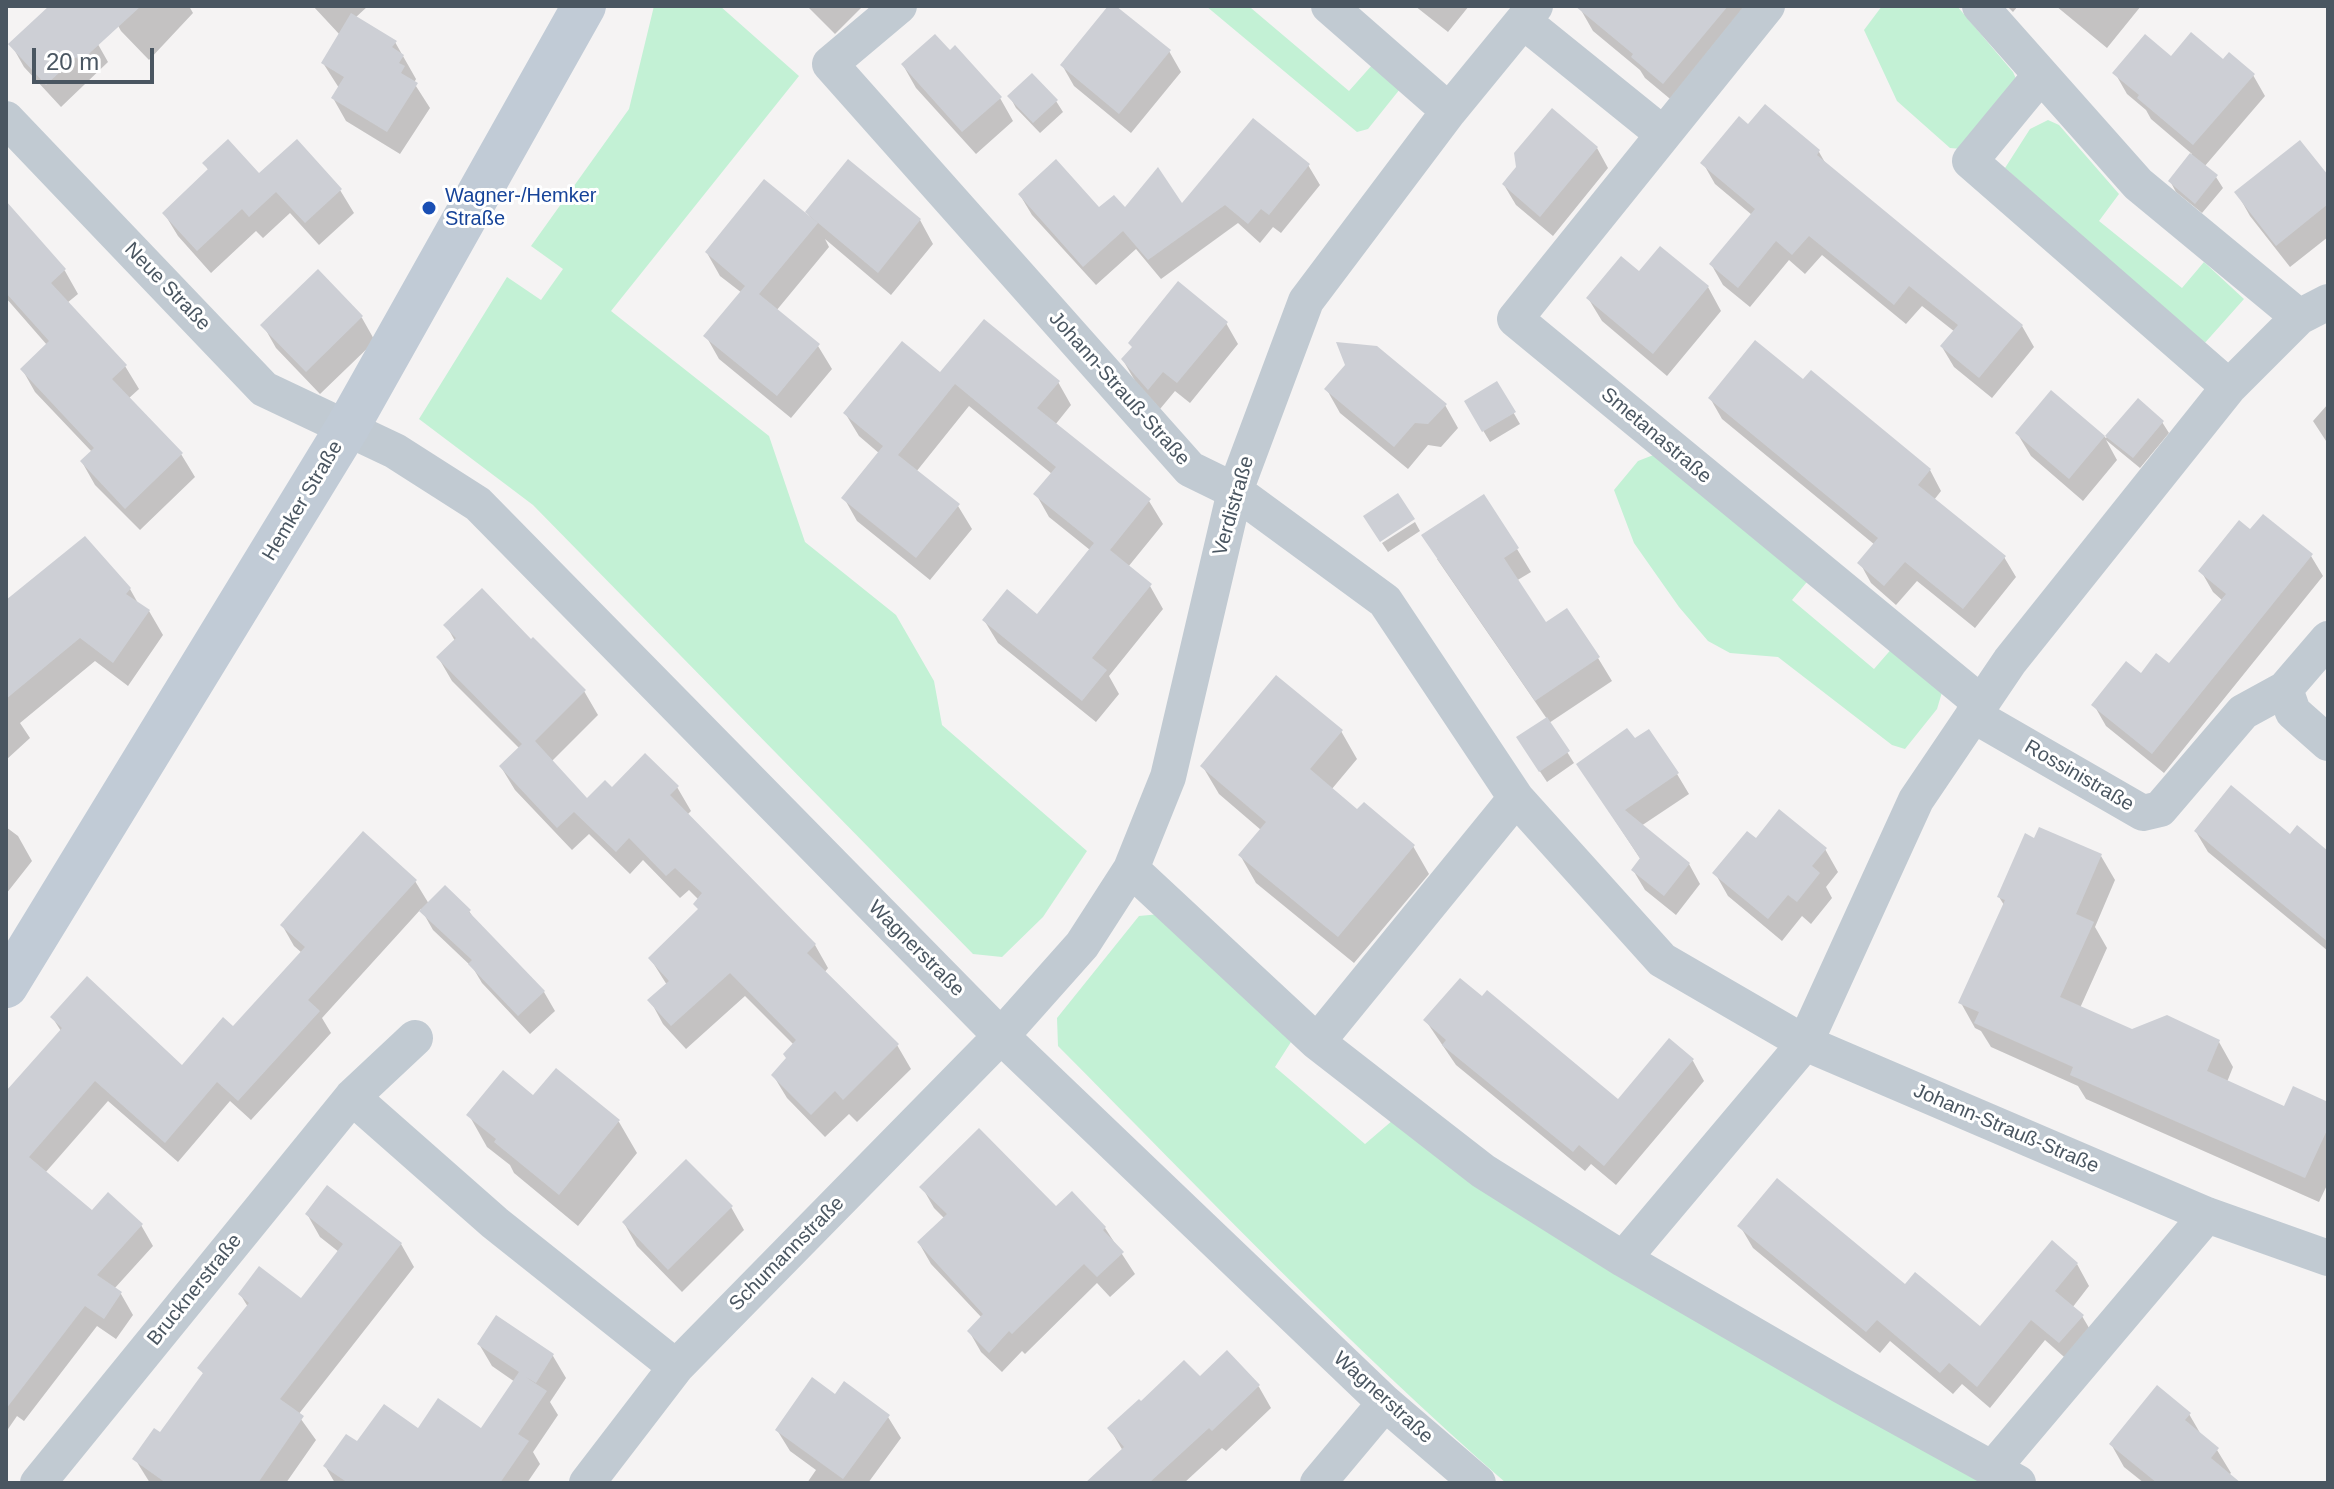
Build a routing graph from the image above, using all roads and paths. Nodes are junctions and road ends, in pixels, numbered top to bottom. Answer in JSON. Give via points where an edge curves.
{"nodes":[{"id":1,"x":584,"y":6,"type":"edge"},
{"id":2,"x":899,"y":6,"type":"edge"},
{"id":3,"x":1329,"y":6,"type":"edge"},
{"id":4,"x":1767,"y":6,"type":"edge"},
{"id":5,"x":1980,"y":6,"type":"edge"},
{"id":6,"x":1529,"y":14,"type":"edge"},
{"id":7,"x":2040,"y":76,"type":"junction"},
{"id":8,"x":1449,"y":111,"type":"junction"},
{"id":9,"x":6,"y":119,"type":"edge"},
{"id":10,"x":1663,"y":134,"type":"junction"},
{"id":11,"x":2314,"y":310,"type":"edge"},
{"id":12,"x":2229,"y":387,"type":"junction"},
{"id":13,"x":347,"y":428,"type":"junction"},
{"id":14,"x":1235,"y":491,"type":"junction"},
{"id":15,"x":2328,"y":639,"type":"edge"},
{"id":16,"x":2285,"y":689,"type":"junction"},
{"id":17,"x":1977,"y":709,"type":"junction"},
{"id":18,"x":2328,"y":743,"type":"edge"},
{"id":19,"x":1516,"y":798,"type":"junction"},
{"id":20,"x":1131,"y":869,"type":"junction"},
{"id":21,"x":6,"y":986,"type":"edge"},
{"id":22,"x":1001,"y":1036,"type":"junction"},
{"id":23,"x":415,"y":1038,"type":"dead end"},
{"id":24,"x":1317,"y":1042,"type":"junction"},
{"id":25,"x":1805,"y":1043,"type":"junction"},
{"id":26,"x":352,"y":1097,"type":"junction"},
{"id":27,"x":2207,"y":1215,"type":"junction"},
{"id":28,"x":2328,"y":1258,"type":"edge"},
{"id":29,"x":1623,"y":1259,"type":"junction"},
{"id":30,"x":676,"y":1367,"type":"junction"},
{"id":31,"x":1385,"y":1403,"type":"junction"},
{"id":32,"x":2005,"y":1476,"type":"edge"},
{"id":33,"x":38,"y":1483,"type":"edge"},
{"id":34,"x":587,"y":1483,"type":"edge"},
{"id":35,"x":1318,"y":1483,"type":"edge"},
{"id":36,"x":1478,"y":1483,"type":"edge"}],
"edges":[{"from":1,"to":13,"type":"main road","name":"Hemker Straße"},
{"from":2,"to":14,"type":"street","name":"Johann-Strauß-Straße","via":[[830,64],[1190,469]]},
{"from":3,"to":8,"type":"street"},
{"from":4,"to":10,"type":"street","name":"Smetanastraße"},
{"from":5,"to":7,"type":"street"},
{"from":6,"to":8,"type":"street","name":"Verdistraße"},
{"from":6,"to":10,"type":"street"},
{"from":7,"to":11,"type":"street","via":[[2138,184]]},
{"from":7,"to":12,"type":"street","via":[[1970,161]]},
{"from":8,"to":14,"type":"street","name":"Verdistraße","via":[[1306,301]]},
{"from":9,"to":13,"type":"street","name":"Neue Straße","via":[[264,389]]},
{"from":10,"to":17,"type":"street","name":"Smetanastraße","via":[[1515,319]]},
{"from":11,"to":12,"type":"street"},
{"from":12,"to":17,"type":"street"},
{"from":13,"to":21,"type":"main road","name":"Hemker Straße"},
{"from":13,"to":22,"type":"street","name":"Wagnerstraße","via":[[395,451],[478,504]]},
{"from":14,"to":19,"type":"street","name":"Johann-Strauß-Straße","via":[[1385,601]]},
{"from":14,"to":20,"type":"street","name":"Verdistraße","via":[[1168,777]]},
{"from":15,"to":16,"type":"street","name":"Rossinistraße"},
{"from":16,"to":17,"type":"street","name":"Rossinistraße","via":[[2243,712],[2160,809],[2143,813]]},
{"from":16,"to":18,"type":"street","via":[[2293,712]]},
{"from":17,"to":25,"type":"street","via":[[1916,800]]},
{"from":19,"to":24,"type":"street"},
{"from":19,"to":25,"type":"street","name":"Johann-Strauß-Straße","via":[[1662,960]]},
{"from":20,"to":22,"type":"street","name":"Verdistraße","via":[[1082,945]]},
{"from":20,"to":24,"type":"street"},
{"from":22,"to":30,"type":"street","name":"Schumannstraße"},
{"from":22,"to":31,"type":"street","name":"Wagnerstraße"},
{"from":23,"to":26,"type":"street","name":"Brucknerstraße"},
{"from":24,"to":29,"type":"street","via":[[1483,1171]]},
{"from":25,"to":27,"type":"street","name":"Johann-Strauß-Straße"},
{"from":25,"to":29,"type":"street"},
{"from":26,"to":30,"type":"street","via":[[495,1223]]},
{"from":26,"to":33,"type":"street","name":"Brucknerstraße"},
{"from":27,"to":28,"type":"street","name":"Johann-Strauß-Straße"},
{"from":27,"to":32,"type":"street"},
{"from":29,"to":32,"type":"street"},
{"from":30,"to":34,"type":"street","name":"Schumannstraße"},
{"from":31,"to":35,"type":"street"},
{"from":31,"to":36,"type":"street","name":"Wagnerstraße"}]}
